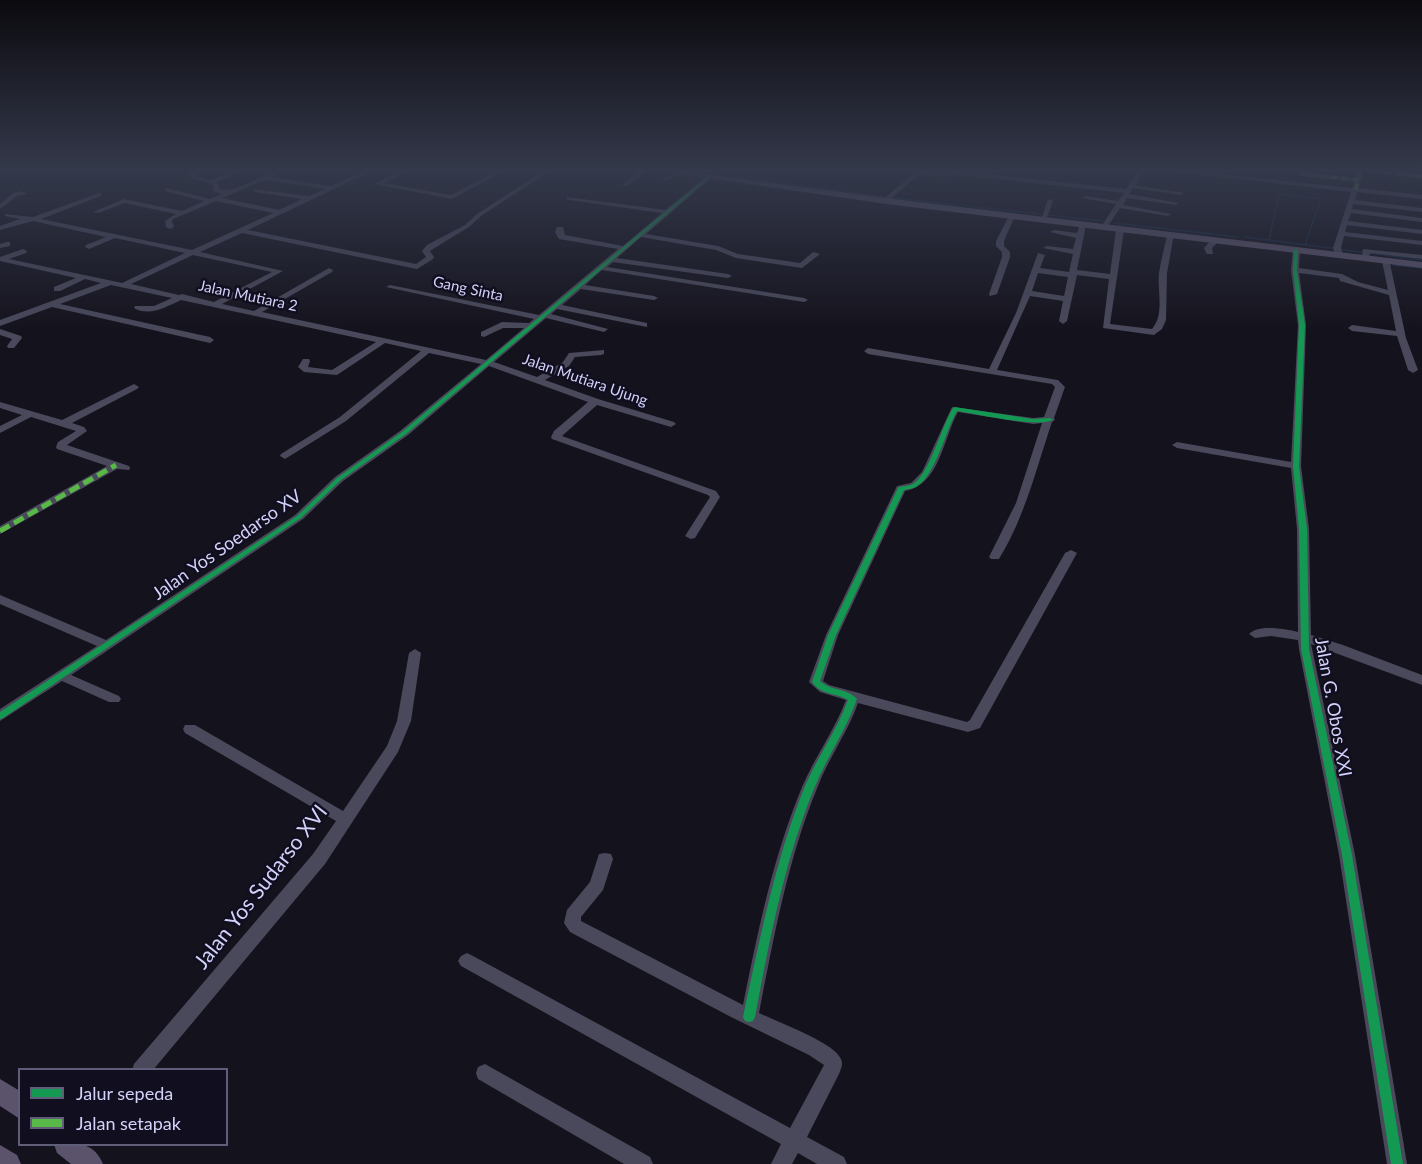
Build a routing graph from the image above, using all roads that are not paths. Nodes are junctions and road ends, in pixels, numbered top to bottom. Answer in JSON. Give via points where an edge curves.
{"nodes":[{"id":1,"x":61,"y":225,"type":"edge"},
{"id":2,"x":249,"y":225,"type":"edge"},
{"id":3,"x":468,"y":225,"type":"edge"},
{"id":4,"x":651,"y":225,"type":"edge"},
{"id":5,"x":1008,"y":225,"type":"edge"},
{"id":6,"x":1082,"y":225,"type":"edge"},
{"id":7,"x":1084,"y":225,"type":"edge"},
{"id":8,"x":1109,"y":225,"type":"edge"},
{"id":9,"x":1344,"y":225,"type":"edge"},
{"id":10,"x":1367,"y":225,"type":"edge"},
{"id":11,"x":560,"y":229,"type":"dead end"},
{"id":12,"x":239,"y":230,"type":"junction"},
{"id":13,"x":1422,"y":231,"type":"edge"},
{"id":14,"x":1054,"y":232,"type":"dead end"},
{"id":15,"x":1126,"y":232,"type":"junction"},
{"id":16,"x":1342,"y":234,"type":"junction"},
{"id":17,"x":640,"y":235,"type":"junction"},
{"id":18,"x":114,"y":236,"type":"junction"},
{"id":19,"x":1079,"y":236,"type":"junction"},
{"id":20,"x":1171,"y":236,"type":"junction"},
{"id":21,"x":1215,"y":241,"type":"junction"},
{"id":22,"x":1422,"y":243,"type":"edge"},
{"id":23,"x":89,"y":247,"type":"dead end"},
{"id":24,"x":623,"y":248,"type":"junction"},
{"id":25,"x":1296,"y":250,"type":"junction"},
{"id":26,"x":23,"y":251,"type":"dead end"},
{"id":27,"x":1338,"y":251,"type":"junction"},
{"id":28,"x":1077,"y":252,"type":"junction"},
{"id":29,"x":1210,"y":252,"type":"dead end"},
{"id":30,"x":191,"y":253,"type":"junction"},
{"id":31,"x":816,"y":254,"type":"dead end"},
{"id":32,"x":1387,"y":257,"type":"junction"},
{"id":33,"x":1,"y":259,"type":"edge"},
{"id":34,"x":610,"y":259,"type":"junction"},
{"id":35,"x":1421,"y":260,"type":"edge"},
{"id":36,"x":600,"y":268,"type":"junction"},
{"id":37,"x":329,"y":270,"type":"dead end"},
{"id":38,"x":1036,"y":270,"type":"junction"},
{"id":39,"x":1295,"y":270,"type":"junction"},
{"id":40,"x":1073,"y":274,"type":"junction"},
{"id":41,"x":728,"y":276,"type":"dead end"},
{"id":42,"x":84,"y":277,"type":"junction"},
{"id":43,"x":1113,"y":277,"type":"junction"},
{"id":44,"x":111,"y":282,"type":"junction"},
{"id":45,"x":125,"y":284,"type":"junction"},
{"id":46,"x":579,"y":286,"type":"junction"},
{"id":47,"x":390,"y":287,"type":"dead end"},
{"id":48,"x":57,"y":290,"type":"dead end"},
{"id":49,"x":1026,"y":293,"type":"junction"},
{"id":50,"x":1393,"y":293,"type":"junction"},
{"id":51,"x":993,"y":294,"type":"dead end"},
{"id":52,"x":182,"y":296,"type":"junction"},
{"id":53,"x":654,"y":298,"type":"dead end"},
{"id":54,"x":1068,"y":299,"type":"junction"},
{"id":55,"x":804,"y":300,"type":"dead end"},
{"id":56,"x":217,"y":303,"type":"junction"},
{"id":57,"x":51,"y":304,"type":"junction"},
{"id":58,"x":555,"y":306,"type":"junction"},
{"id":59,"x":138,"y":308,"type":"dead end"},
{"id":60,"x":257,"y":312,"type":"junction"},
{"id":61,"x":542,"y":316,"type":"junction"},
{"id":62,"x":1063,"y":321,"type":"dead end"},
{"id":63,"x":0,"y":323,"type":"edge"},
{"id":64,"x":644,"y":324,"type":"dead end"},
{"id":65,"x":531,"y":326,"type":"junction"},
{"id":66,"x":1352,"y":328,"type":"dead end"},
{"id":67,"x":604,"y":329,"type":"dead end"},
{"id":68,"x":0,"y":332,"type":"edge"},
{"id":69,"x":484,"y":334,"type":"dead end"},
{"id":70,"x":1402,"y":334,"type":"junction"},
{"id":71,"x":210,"y":340,"type":"dead end"},
{"id":72,"x":384,"y":340,"type":"junction"},
{"id":73,"x":11,"y":346,"type":"dead end"},
{"id":74,"x":426,"y":351,"type":"junction"},
{"id":75,"x":868,"y":351,"type":"dead end"},
{"id":76,"x":601,"y":352,"type":"dead end"},
{"id":77,"x":306,"y":362,"type":"dead end"},
{"id":78,"x":489,"y":363,"type":"junction"},
{"id":79,"x":1413,"y":370,"type":"dead end"},
{"id":80,"x":992,"y":372,"type":"junction"},
{"id":81,"x":539,"y":380,"type":"junction"},
{"id":82,"x":134,"y":387,"type":"dead end"},
{"id":83,"x":595,"y":401,"type":"junction"},
{"id":84,"x":0,"y":405,"type":"edge"},
{"id":85,"x":30,"y":414,"type":"junction"},
{"id":86,"x":1050,"y":420,"type":"junction"},
{"id":87,"x":63,"y":424,"type":"junction"},
{"id":88,"x":671,"y":424,"type":"dead end"},
{"id":89,"x":0,"y":430,"type":"edge"},
{"id":90,"x":1177,"y":445,"type":"dead end"},
{"id":91,"x":285,"y":456,"type":"dead end"},
{"id":92,"x":1296,"y":466,"type":"junction"},
{"id":93,"x":0,"y":531,"type":"edge"},
{"id":94,"x":691,"y":536,"type":"dead end"},
{"id":95,"x":1071,"y":553,"type":"dead end"},
{"id":96,"x":995,"y":557,"type":"dead end"},
{"id":97,"x":0,"y":599,"type":"edge"},
{"id":98,"x":1255,"y":634,"type":"dead end"},
{"id":99,"x":1305,"y":638,"type":"junction"},
{"id":100,"x":107,"y":645,"type":"junction"},
{"id":101,"x":415,"y":652,"type":"dead end"},
{"id":102,"x":62,"y":676,"type":"junction"},
{"id":103,"x":1422,"y":680,"type":"edge"},
{"id":104,"x":852,"y":697,"type":"junction"},
{"id":105,"x":114,"y":699,"type":"dead end"},
{"id":106,"x":0,"y":716,"type":"edge"},
{"id":107,"x":190,"y":729,"type":"dead end"},
{"id":108,"x":345,"y":819,"type":"junction"},
{"id":109,"x":605,"y":859,"type":"dead end"},
{"id":110,"x":467,"y":961,"type":"dead end"},
{"id":111,"x":749,"y":1017,"type":"junction"},
{"id":112,"x":143,"y":1068,"type":"edge"},
{"id":113,"x":485,"y":1073,"type":"dead end"},
{"id":114,"x":0,"y":1091,"type":"edge"},
{"id":115,"x":18,"y":1105,"type":"edge"},
{"id":116,"x":793,"y":1139,"type":"junction"},
{"id":117,"x":0,"y":1157,"type":"edge"},
{"id":118,"x":8,"y":1164,"type":"edge"},
{"id":119,"x":643,"y":1164,"type":"edge"},
{"id":120,"x":781,"y":1164,"type":"edge"},
{"id":121,"x":837,"y":1164,"type":"edge"},
{"id":122,"x":1397,"y":1164,"type":"edge"}],
"edges":[{"from":1,"to":18,"type":"street"},
{"from":2,"to":12,"type":"street"},
{"from":3,"to":12,"type":"street","via":[[430,247],[426,251],[430,257],[417,267]]},
{"from":4,"to":17,"type":"street","name":"Jalan Yos Soedarso XV"},
{"from":5,"to":51,"type":"street","via":[[1000,241],[1006,257]]},
{"from":6,"to":19,"type":"street"},
{"from":7,"to":15,"type":"main road"},
{"from":8,"to":27,"type":"main road"},
{"from":9,"to":16,"type":"street"},
{"from":10,"to":13,"type":"street"},
{"from":11,"to":24,"type":"street","via":[[562,237]]},
{"from":12,"to":30,"type":"street"},
{"from":14,"to":19,"type":"street"},
{"from":15,"to":20,"type":"main road"},
{"from":15,"to":43,"type":"street"},
{"from":16,"to":22,"type":"street"},
{"from":16,"to":27,"type":"street"},
{"from":17,"to":24,"type":"street","name":"Jalan Yos Soedarso XV"},
{"from":17,"to":31,"type":"street","via":[[802,266]]},
{"from":18,"to":23,"type":"street"},
{"from":18,"to":30,"type":"street"},
{"from":19,"to":28,"type":"street"},
{"from":20,"to":21,"type":"main road"},
{"from":20,"to":43,"type":"street","via":[[1157,331],[1106,326]]},
{"from":21,"to":25,"type":"main road"},
{"from":21,"to":29,"type":"street","via":[[1208,248]]},
{"from":24,"to":34,"type":"street","name":"Jalan Yos Soedarso XV"},
{"from":25,"to":27,"type":"main road"},
{"from":25,"to":39,"type":"street","name":"Jalan G. Obos XXI"},
{"from":26,"to":33,"type":"street"},
{"from":27,"to":32,"type":"main road"},
{"from":27,"to":32,"type":"main road"},
{"from":28,"to":38,"type":"street","via":[[1044,252]]},
{"from":28,"to":40,"type":"street"},
{"from":30,"to":45,"type":"street"},
{"from":30,"to":56,"type":"street","via":[[279,271]]},
{"from":32,"to":35,"type":"main road"},
{"from":32,"to":50,"type":"street"},
{"from":33,"to":42,"type":"street","name":"Jalan Mutiara 2"},
{"from":34,"to":36,"type":"street","name":"Jalan Yos Soedarso XV"},
{"from":34,"to":41,"type":"street"},
{"from":36,"to":46,"type":"street","name":"Jalan Yos Soedarso XV"},
{"from":36,"to":55,"type":"street"},
{"from":37,"to":60,"type":"street"},
{"from":38,"to":40,"type":"street"},
{"from":38,"to":49,"type":"street"},
{"from":39,"to":50,"type":"street","via":[[1342,276],[1364,288]]},
{"from":39,"to":92,"type":"street","name":"Jalan G. Obos XXI","via":[[1302,325]]},
{"from":40,"to":43,"type":"street"},
{"from":40,"to":54,"type":"street"},
{"from":42,"to":44,"type":"street","name":"Jalan Mutiara 2"},
{"from":42,"to":48,"type":"street"},
{"from":44,"to":45,"type":"street","name":"Jalan Mutiara 2"},
{"from":44,"to":57,"type":"street"},
{"from":45,"to":52,"type":"street","name":"Jalan Mutiara 2"},
{"from":46,"to":53,"type":"street"},
{"from":46,"to":58,"type":"street","name":"Jalan Yos Soedarso XV"},
{"from":47,"to":61,"type":"street","name":"Gang Sinta"},
{"from":49,"to":54,"type":"street"},
{"from":49,"to":80,"type":"street"},
{"from":50,"to":70,"type":"street"},
{"from":52,"to":56,"type":"street","name":"Jalan Mutiara 2"},
{"from":52,"to":59,"type":"street","via":[[152,310]]},
{"from":54,"to":62,"type":"street"},
{"from":56,"to":60,"type":"street","name":"Jalan Mutiara 2"},
{"from":57,"to":63,"type":"street"},
{"from":57,"to":71,"type":"street"},
{"from":58,"to":61,"type":"street","name":"Jalan Yos Soedarso XV"},
{"from":58,"to":64,"type":"street"},
{"from":60,"to":72,"type":"street","name":"Jalan Mutiara 2"},
{"from":61,"to":65,"type":"street","name":"Jalan Yos Soedarso XV"},
{"from":61,"to":67,"type":"street","name":"Gang Sinta"},
{"from":65,"to":69,"type":"street","via":[[502,325]]},
{"from":65,"to":78,"type":"street","name":"Jalan Yos Soedarso XV"},
{"from":66,"to":70,"type":"street"},
{"from":68,"to":73,"type":"street","via":[[18,338]]},
{"from":70,"to":79,"type":"street"},
{"from":72,"to":74,"type":"street","name":"Jalan Mutiara 2"},
{"from":72,"to":77,"type":"street","via":[[334,373],[304,369]]},
{"from":74,"to":78,"type":"street","name":"Jalan Mutiara 2"},
{"from":74,"to":91,"type":"street","via":[[343,418]]},
{"from":75,"to":80,"type":"street"},
{"from":76,"to":81,"type":"street","via":[[572,355],[567,364]]},
{"from":78,"to":81,"type":"street","name":"Jalan Mutiara Ujung"},
{"from":78,"to":100,"type":"street","name":"Jalan Yos Soedarso XV","via":[[404,433],[335,482],[291,524]]},
{"from":80,"to":86,"type":"street","via":[[1059,384]]},
{"from":81,"to":83,"type":"street","name":"Jalan Mutiara Ujung"},
{"from":82,"to":87,"type":"street"},
{"from":83,"to":88,"type":"street","name":"Jalan Mutiara Ujung"},
{"from":83,"to":94,"type":"street","via":[[556,437],[712,492],[715,497]]},
{"from":84,"to":85,"type":"street"},
{"from":85,"to":87,"type":"street"},
{"from":85,"to":89,"type":"street"},
{"from":86,"to":96,"type":"street","via":[[1021,503]]},
{"from":86,"to":104,"type":"street","via":[[954,410],[919,481],[901,488],[832,635],[816,682],[824,689]]},
{"from":87,"to":93,"type":"street","via":[[82,429],[61,447],[120,467]]},
{"from":90,"to":92,"type":"street"},
{"from":92,"to":99,"type":"street","name":"Jalan G. Obos XXI","via":[[1303,529]]},
{"from":95,"to":104,"type":"street","via":[[975,724],[968,727]]},
{"from":97,"to":100,"type":"street"},
{"from":98,"to":99,"type":"street","via":[[1272,632]]},
{"from":99,"to":103,"type":"street"},
{"from":99,"to":122,"type":"street","name":"Jalan G. Obos XXI","via":[[1347,855]]},
{"from":100,"to":102,"type":"street","name":"Jalan Yos Soedarso XV"},
{"from":101,"to":108,"type":"street","name":"Jalan Yos Sudarso XVI","via":[[399,734]]},
{"from":102,"to":105,"type":"street"},
{"from":102,"to":106,"type":"street","name":"Jalan Yos Soedarso XV"},
{"from":104,"to":111,"type":"street","via":[[810,785],[795,829],[770,916]]},
{"from":107,"to":108,"type":"street"},
{"from":108,"to":112,"type":"street","name":"Jalan Yos Sudarso XVI","via":[[319,859]]},
{"from":109,"to":111,"type":"street","via":[[597,885],[573,915],[572,923]]},
{"from":110,"to":116,"type":"street"},
{"from":111,"to":116,"type":"street","via":[[829,1056],[833,1063]]},
{"from":113,"to":119,"type":"street"},
{"from":114,"to":115,"type":"main road"},
{"from":116,"to":120,"type":"street"},
{"from":116,"to":121,"type":"street"},
{"from":117,"to":118,"type":"main road"}]}
